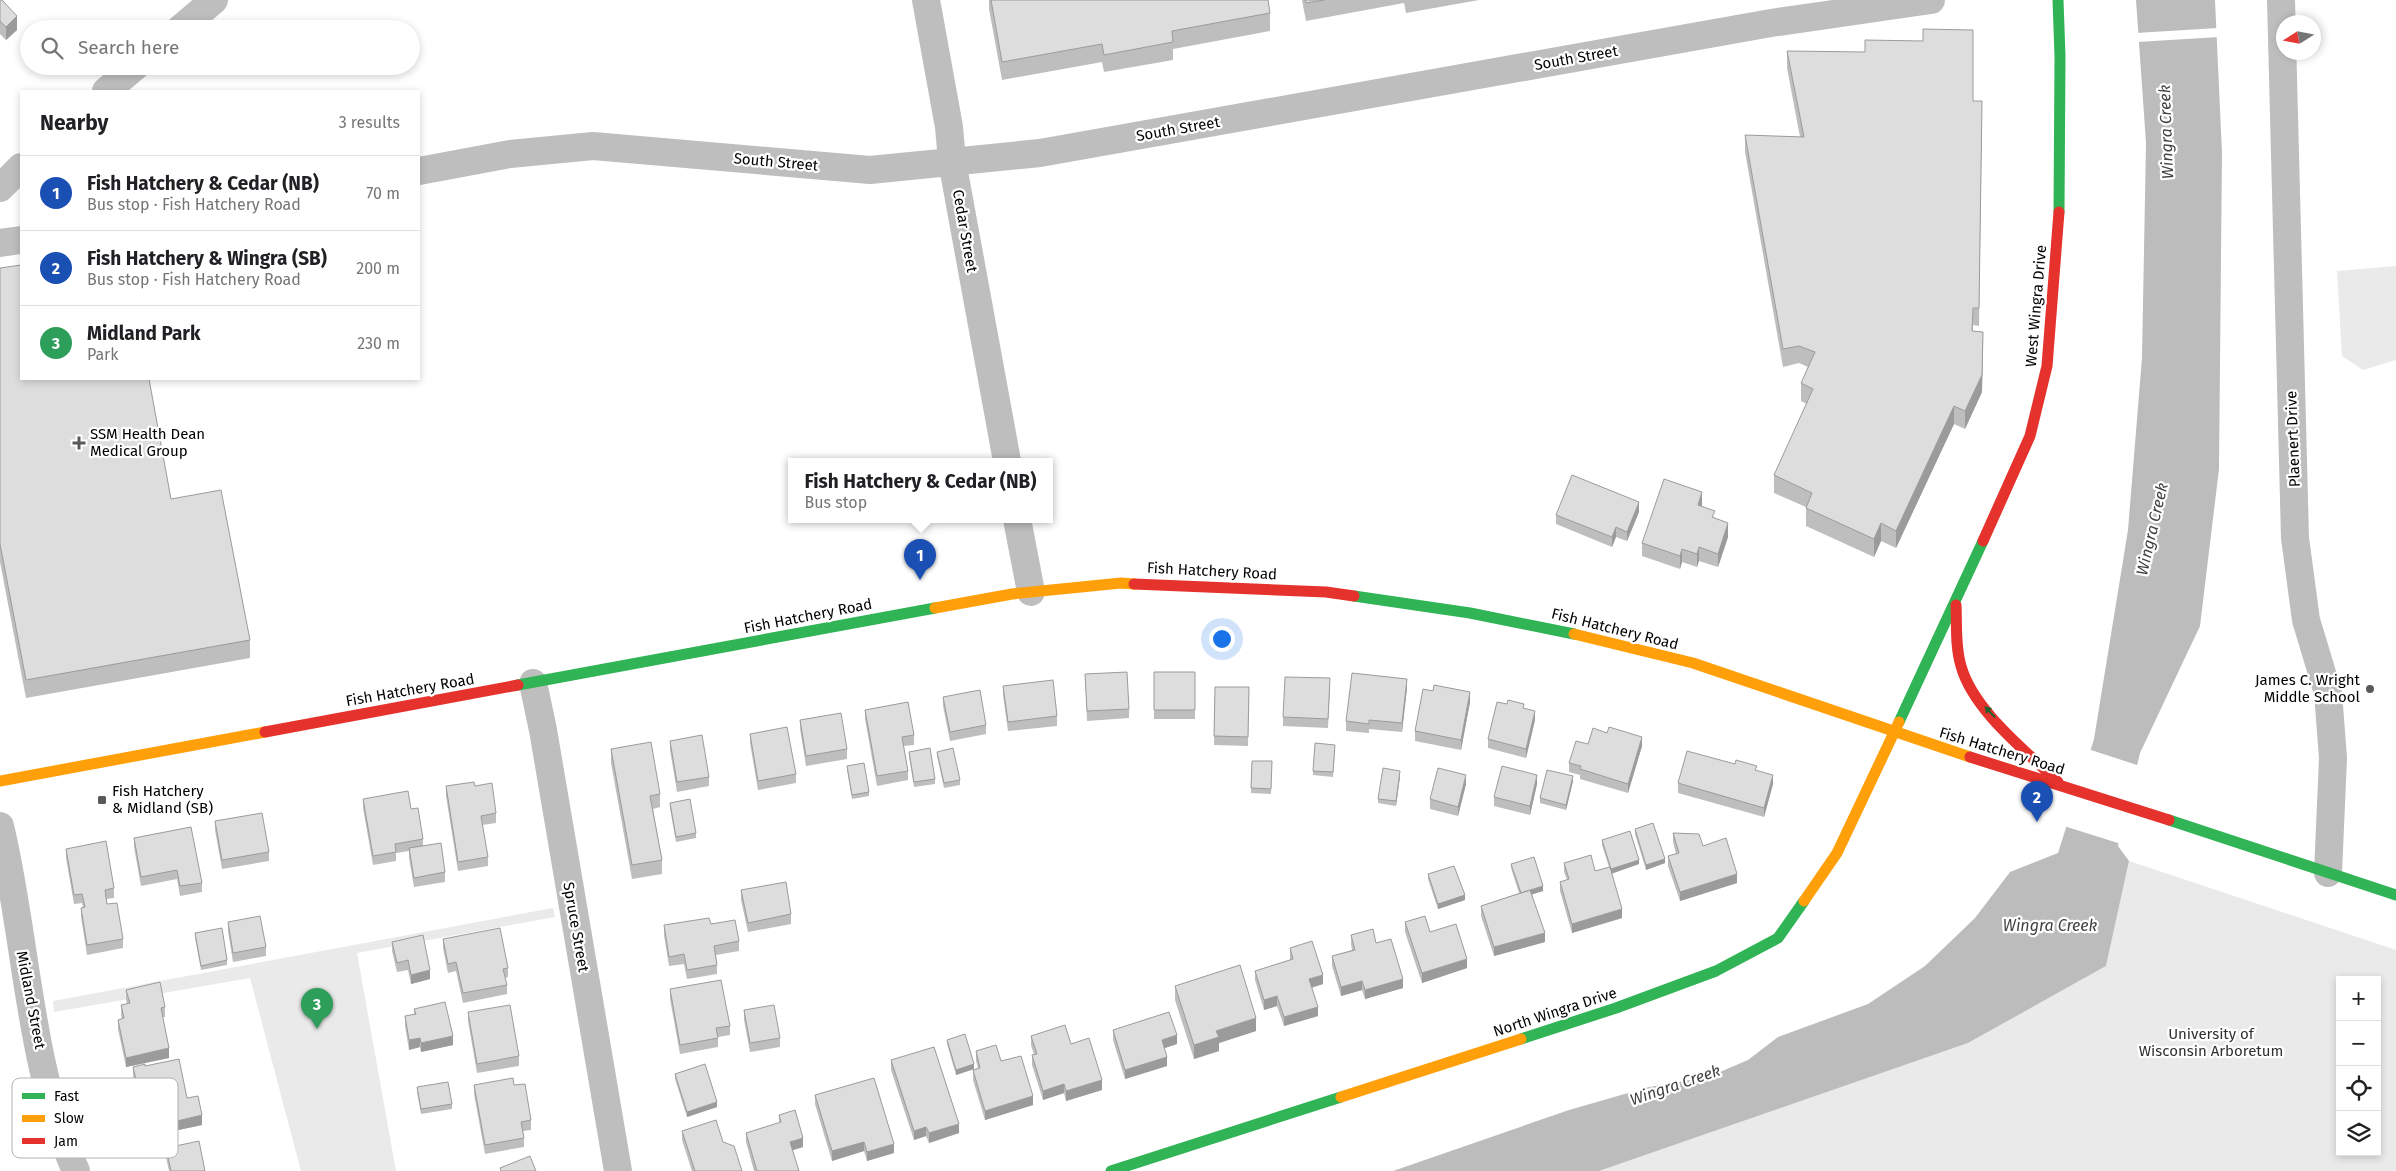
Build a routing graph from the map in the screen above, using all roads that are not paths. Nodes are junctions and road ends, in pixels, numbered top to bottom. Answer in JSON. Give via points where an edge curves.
{"nodes":[{"id":1,"x":214,"y":0,"type":"edge"},
{"id":2,"x":926,"y":0,"type":"edge"},
{"id":3,"x":1931,"y":0,"type":"edge"},
{"id":4,"x":2058,"y":0,"type":"edge"},
{"id":5,"x":2281,"y":0,"type":"edge"},
{"id":6,"x":191,"y":20,"type":"edge"},
{"id":7,"x":125,"y":75,"type":"edge"},
{"id":8,"x":107,"y":90,"type":"edge"},
{"id":9,"x":952,"y":161,"type":"junction"},
{"id":10,"x":20,"y":168,"type":"edge"},
{"id":11,"x":420,"y":171,"type":"edge"},
{"id":12,"x":0,"y":188,"type":"edge"},
{"id":13,"x":20,"y":240,"type":"edge"},
{"id":14,"x":0,"y":244,"type":"edge"},
{"id":15,"x":1006,"y":458,"type":"edge"},
{"id":16,"x":1018,"y":523,"type":"edge"},
{"id":17,"x":1030,"y":592,"type":"junction"},
{"id":18,"x":1956,"y":601,"type":"junction"},
{"id":19,"x":533,"y":682,"type":"junction"},
{"id":20,"x":1895,"y":734,"type":"junction"},
{"id":21,"x":0,"y":781,"type":"edge"},
{"id":22,"x":2061,"y":785,"type":"junction"},
{"id":23,"x":0,"y":826,"type":"edge"},
{"id":24,"x":2328,"y":873,"type":"junction"},
{"id":25,"x":2396,"y":895,"type":"edge"},
{"id":26,"x":46,"y":1078,"type":"edge"},
{"id":27,"x":70,"y":1158,"type":"edge"},
{"id":28,"x":76,"y":1171,"type":"edge"},
{"id":29,"x":618,"y":1171,"type":"edge"},
{"id":30,"x":1111,"y":1171,"type":"edge"}],
"edges":[{"from":1,"to":6,"type":"street"},
{"from":2,"to":9,"type":"street","name":"Cedar Street"},
{"from":3,"to":9,"type":"street","name":"South Street","via":[[1761,25],[1046,152]]},
{"from":4,"to":18,"type":"main road","name":"West Wingra Drive","via":[[2059,207],[2047,366],[2030,436]]},
{"from":5,"to":24,"type":"street","name":"Plaenert Drive","via":[[2295,538],[2306,620],[2328,693],[2333,758]]},
{"from":7,"to":8,"type":"street"},
{"from":9,"to":11,"type":"street","name":"South Street","via":[[870,170],[593,146],[510,154]]},
{"from":9,"to":15,"type":"street","name":"Cedar Street"},
{"from":10,"to":12,"type":"street"},
{"from":13,"to":14,"type":"street"},
{"from":16,"to":17,"type":"street"},
{"from":17,"to":19,"type":"main road","name":"Fish Hatchery Road"},
{"from":17,"to":20,"type":"main road","name":"Fish Hatchery Road","via":[[1152,583],[1326,592],[1470,613],[1541,626],[1693,663]]},
{"from":18,"to":20,"type":"main road","name":"West Wingra Drive"},
{"from":22,"to":18,"type":"main road","one_way":true,"via":[[1984,706],[1968,684],[1959,653]]},
{"from":19,"to":21,"type":"main road","name":"Fish Hatchery Road"},
{"from":19,"to":29,"type":"street","name":"Spruce Street"},
{"from":20,"to":22,"type":"main road","name":"Fish Hatchery Road"},
{"from":20,"to":30,"type":"main road","name":"North Wingra Drive","via":[[1838,853],[1778,938],[1716,970],[1616,1008]]},
{"from":22,"to":24,"type":"main road","name":"Fish Hatchery Road"},
{"from":23,"to":26,"type":"street","name":"Midland Street"},
{"from":24,"to":25,"type":"main road","name":"Fish Hatchery Road"},
{"from":27,"to":28,"type":"street","name":"Midland Street"}]}
